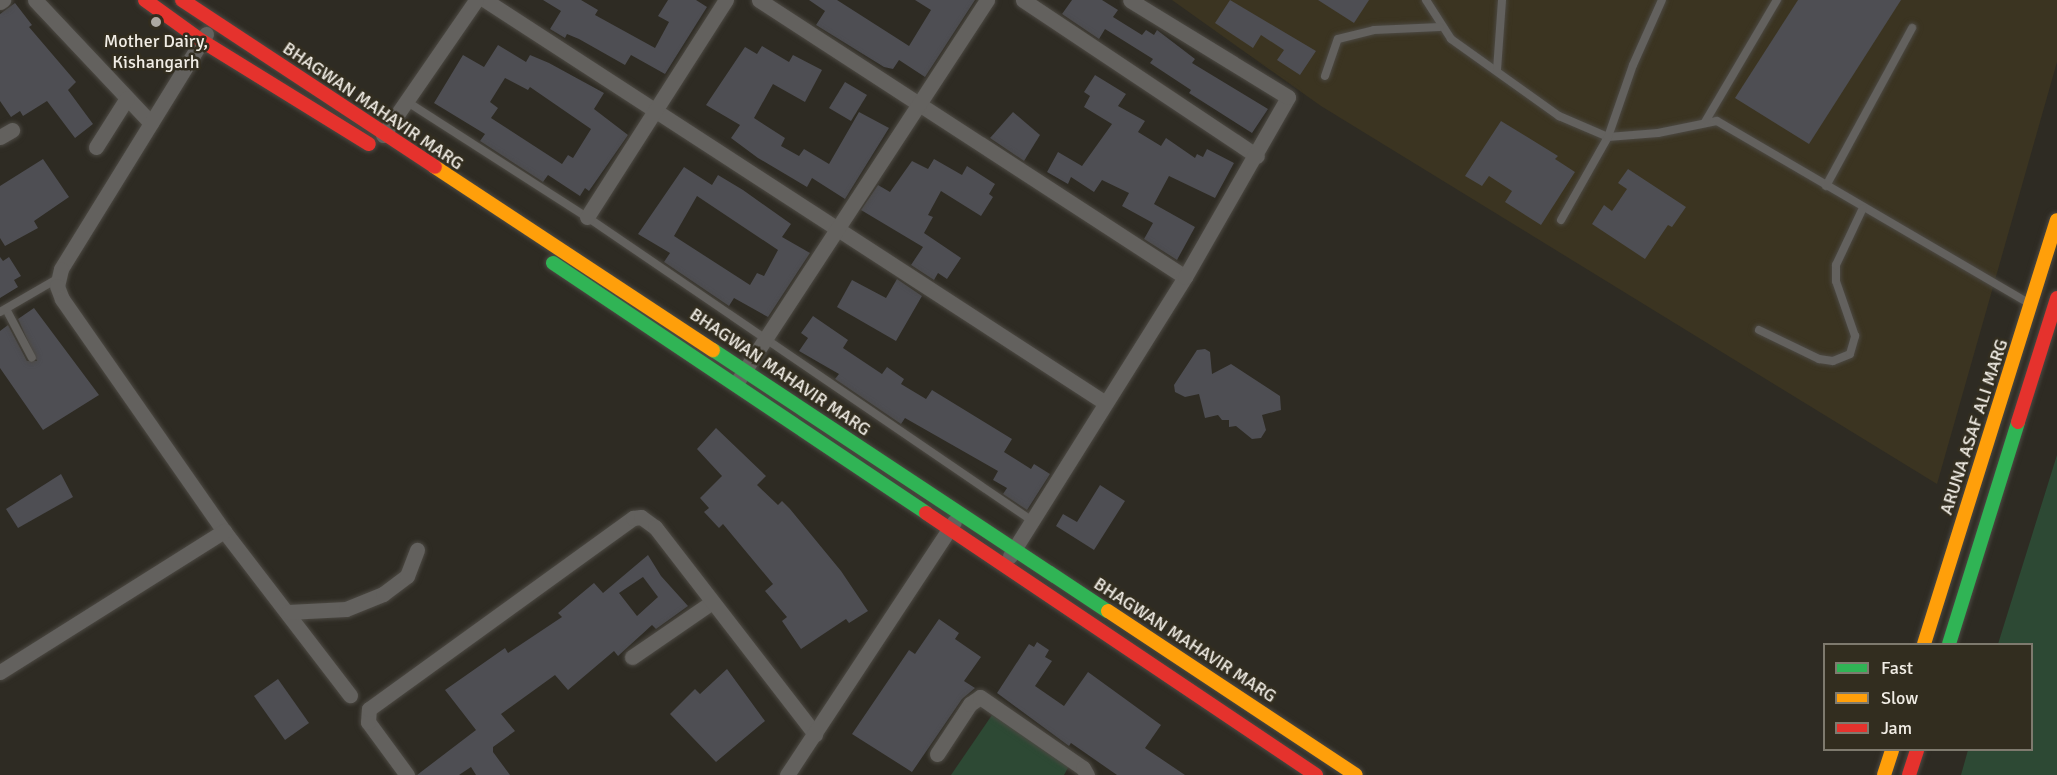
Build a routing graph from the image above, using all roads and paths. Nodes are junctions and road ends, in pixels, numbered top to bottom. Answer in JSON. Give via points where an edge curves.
{"nodes":[{"id":1,"x":35,"y":0,"type":"edge"},
{"id":2,"x":144,"y":0,"type":"edge"},
{"id":3,"x":182,"y":0,"type":"edge"},
{"id":4,"x":476,"y":0,"type":"edge"},
{"id":5,"x":485,"y":0,"type":"edge"},
{"id":6,"x":726,"y":0,"type":"edge"},
{"id":7,"x":759,"y":0,"type":"edge"},
{"id":8,"x":987,"y":0,"type":"edge"},
{"id":9,"x":1023,"y":0,"type":"edge"},
{"id":10,"x":1130,"y":0,"type":"edge"},
{"id":11,"x":1426,"y":0,"type":"edge"},
{"id":12,"x":1502,"y":0,"type":"edge"},
{"id":13,"x":1662,"y":0,"type":"edge"},
{"id":14,"x":1777,"y":0,"type":"edge"},
{"id":15,"x":214,"y":21,"type":"junction"},
{"id":16,"x":1440,"y":27,"type":"junction"},
{"id":17,"x":1912,"y":28,"type":"dead end"},
{"id":18,"x":202,"y":41,"type":"junction"},
{"id":19,"x":1497,"y":70,"type":"junction"},
{"id":20,"x":1325,"y":76,"type":"dead end"},
{"id":21,"x":127,"y":99,"type":"junction"},
{"id":22,"x":406,"y":101,"type":"junction"},
{"id":23,"x":916,"y":106,"type":"junction"},
{"id":24,"x":656,"y":111,"type":"junction"},
{"id":25,"x":1705,"y":122,"type":"junction"},
{"id":26,"x":151,"y":123,"type":"junction"},
{"id":27,"x":1608,"y":137,"type":"junction"},
{"id":28,"x":380,"y":142,"type":"junction"},
{"id":29,"x":96,"y":147,"type":"dead end"},
{"id":30,"x":1257,"y":156,"type":"junction"},
{"id":31,"x":1826,"y":186,"type":"junction"},
{"id":32,"x":1863,"y":208,"type":"junction"},
{"id":33,"x":587,"y":217,"type":"junction"},
{"id":34,"x":1561,"y":220,"type":"dead end"},
{"id":35,"x":2057,"y":220,"type":"edge"},
{"id":36,"x":838,"y":226,"type":"junction"},
{"id":37,"x":536,"y":252,"type":"dead end"},
{"id":38,"x":58,"y":278,"type":"junction"},
{"id":39,"x":1185,"y":278,"type":"junction"},
{"id":40,"x":2057,"y":298,"type":"edge"},
{"id":41,"x":2032,"y":306,"type":"junction"},
{"id":42,"x":3,"y":310,"type":"edge"},
{"id":43,"x":2051,"y":316,"type":"junction"},
{"id":44,"x":1759,"y":330,"type":"dead end"},
{"id":45,"x":763,"y":339,"type":"junction"},
{"id":46,"x":32,"y":358,"type":"dead end"},
{"id":47,"x":744,"y":369,"type":"junction"},
{"id":48,"x":736,"y":385,"type":"junction"},
{"id":49,"x":1104,"y":402,"type":"junction"},
{"id":50,"x":958,"y":513,"type":"junction"},
{"id":51,"x":1031,"y":520,"type":"junction"},
{"id":52,"x":224,"y":531,"type":"junction"},
{"id":53,"x":950,"y":532,"type":"junction"},
{"id":54,"x":1013,"y":549,"type":"junction"},
{"id":55,"x":417,"y":550,"type":"dead end"},
{"id":56,"x":1006,"y":569,"type":"junction"},
{"id":57,"x":712,"y":602,"type":"junction"},
{"id":58,"x":288,"y":612,"type":"junction"},
{"id":59,"x":1925,"y":643,"type":"edge"},
{"id":60,"x":1950,"y":643,"type":"edge"},
{"id":61,"x":632,"y":657,"type":"dead end"},
{"id":62,"x":0,"y":672,"type":"edge"},
{"id":63,"x":350,"y":695,"type":"dead end"},
{"id":64,"x":1269,"y":718,"type":"junction"},
{"id":65,"x":815,"y":734,"type":"junction"},
{"id":66,"x":1260,"y":736,"type":"junction"},
{"id":67,"x":1892,"y":751,"type":"edge"},
{"id":68,"x":1917,"y":751,"type":"edge"},
{"id":69,"x":937,"y":754,"type":"dead end"},
{"id":70,"x":407,"y":775,"type":"edge"},
{"id":71,"x":787,"y":775,"type":"edge"},
{"id":72,"x":1087,"y":775,"type":"edge"},
{"id":73,"x":1316,"y":775,"type":"edge"},
{"id":74,"x":1356,"y":775,"type":"edge"},
{"id":75,"x":1884,"y":775,"type":"edge"},
{"id":76,"x":1909,"y":775,"type":"edge"}],
"edges":[{"from":1,"to":21,"type":"street"},
{"from":2,"to":18,"type":"street","name":"BHAGWAN MAHAVIR MARG"},
{"from":3,"to":15,"type":"street","name":"BHAGWAN MAHAVIR MARG"},
{"from":4,"to":22,"type":"street"},
{"from":5,"to":24,"type":"street"},
{"from":6,"to":24,"type":"street"},
{"from":7,"to":23,"type":"street"},
{"from":8,"to":23,"type":"street"},
{"from":9,"to":30,"type":"street"},
{"from":10,"to":30,"type":"street","via":[[1288,97]]},
{"from":11,"to":16,"type":"lane"},
{"from":12,"to":19,"type":"lane"},
{"from":13,"to":27,"type":"lane","via":[[1633,65]]},
{"from":14,"to":25,"type":"lane"},
{"from":15,"to":18,"type":"street"},
{"from":15,"to":28,"type":"street","name":"BHAGWAN MAHAVIR MARG"},
{"from":16,"to":19,"type":"lane"},
{"from":16,"to":20,"type":"lane","via":[[1374,30],[1338,39]]},
{"from":17,"to":31,"type":"lane"},
{"from":18,"to":26,"type":"street"},
{"from":18,"to":28,"type":"street","name":"BHAGWAN MAHAVIR MARG"},
{"from":19,"to":27,"type":"lane","via":[[1559,116]]},
{"from":21,"to":26,"type":"street"},
{"from":21,"to":29,"type":"street"},
{"from":22,"to":28,"type":"street"},
{"from":22,"to":33,"type":"lane"},
{"from":23,"to":36,"type":"street"},
{"from":23,"to":39,"type":"street"},
{"from":24,"to":33,"type":"street"},
{"from":24,"to":36,"type":"street"},
{"from":25,"to":27,"type":"lane","via":[[1658,133]]},
{"from":25,"to":31,"type":"lane","via":[[1717,121]]},
{"from":26,"to":38,"type":"street"},
{"from":27,"to":34,"type":"lane"},
{"from":28,"to":47,"type":"street","name":"BHAGWAN MAHAVIR MARG"},
{"from":30,"to":39,"type":"street"},
{"from":31,"to":32,"type":"lane"},
{"from":32,"to":41,"type":"lane"},
{"from":32,"to":44,"type":"lane","via":[[1836,266],[1836,281],[1855,336],[1850,354],[1833,361],[1819,359]]},
{"from":33,"to":45,"type":"lane"},
{"from":35,"to":41,"type":"street","name":"ARUNA ASAF ALI MARG"},
{"from":36,"to":45,"type":"street"},
{"from":36,"to":49,"type":"street"},
{"from":37,"to":48,"type":"street","name":"BHAGWAN MAHAVIR MARG"},
{"from":38,"to":42,"type":"lane"},
{"from":38,"to":52,"type":"street","via":[[62,298]]},
{"from":39,"to":49,"type":"street"},
{"from":40,"to":43,"type":"street"},
{"from":41,"to":43,"type":"lane"},
{"from":41,"to":59,"type":"street","name":"ARUNA ASAF ALI MARG"},
{"from":42,"to":46,"type":"lane"},
{"from":43,"to":60,"type":"street"},
{"from":45,"to":47,"type":"street"},
{"from":45,"to":51,"type":"lane"},
{"from":47,"to":48,"type":"street"},
{"from":47,"to":50,"type":"street","name":"BHAGWAN MAHAVIR MARG"},
{"from":48,"to":53,"type":"street","name":"BHAGWAN MAHAVIR MARG"},
{"from":49,"to":51,"type":"street"},
{"from":50,"to":53,"type":"street"},
{"from":50,"to":54,"type":"street","name":"BHAGWAN MAHAVIR MARG"},
{"from":51,"to":54,"type":"street"},
{"from":52,"to":58,"type":"street"},
{"from":52,"to":62,"type":"street"},
{"from":53,"to":56,"type":"street","name":"BHAGWAN MAHAVIR MARG"},
{"from":53,"to":65,"type":"street"},
{"from":54,"to":56,"type":"street"},
{"from":54,"to":64,"type":"street","name":"BHAGWAN MAHAVIR MARG"},
{"from":55,"to":58,"type":"street","via":[[407,576],[383,594],[346,609]]},
{"from":56,"to":66,"type":"street","name":"BHAGWAN MAHAVIR MARG"},
{"from":57,"to":61,"type":"street"},
{"from":57,"to":65,"type":"street"},
{"from":57,"to":70,"type":"street","via":[[648,521],[625,521],[369,709],[368,722]]},
{"from":58,"to":63,"type":"street"},
{"from":64,"to":66,"type":"street"},
{"from":64,"to":74,"type":"street","name":"BHAGWAN MAHAVIR MARG"},
{"from":65,"to":71,"type":"street"},
{"from":66,"to":73,"type":"street","name":"BHAGWAN MAHAVIR MARG"},
{"from":67,"to":75,"type":"street"},
{"from":68,"to":76,"type":"street"},
{"from":69,"to":72,"type":"street","via":[[970,704],[980,697],[1083,768]]}]}
